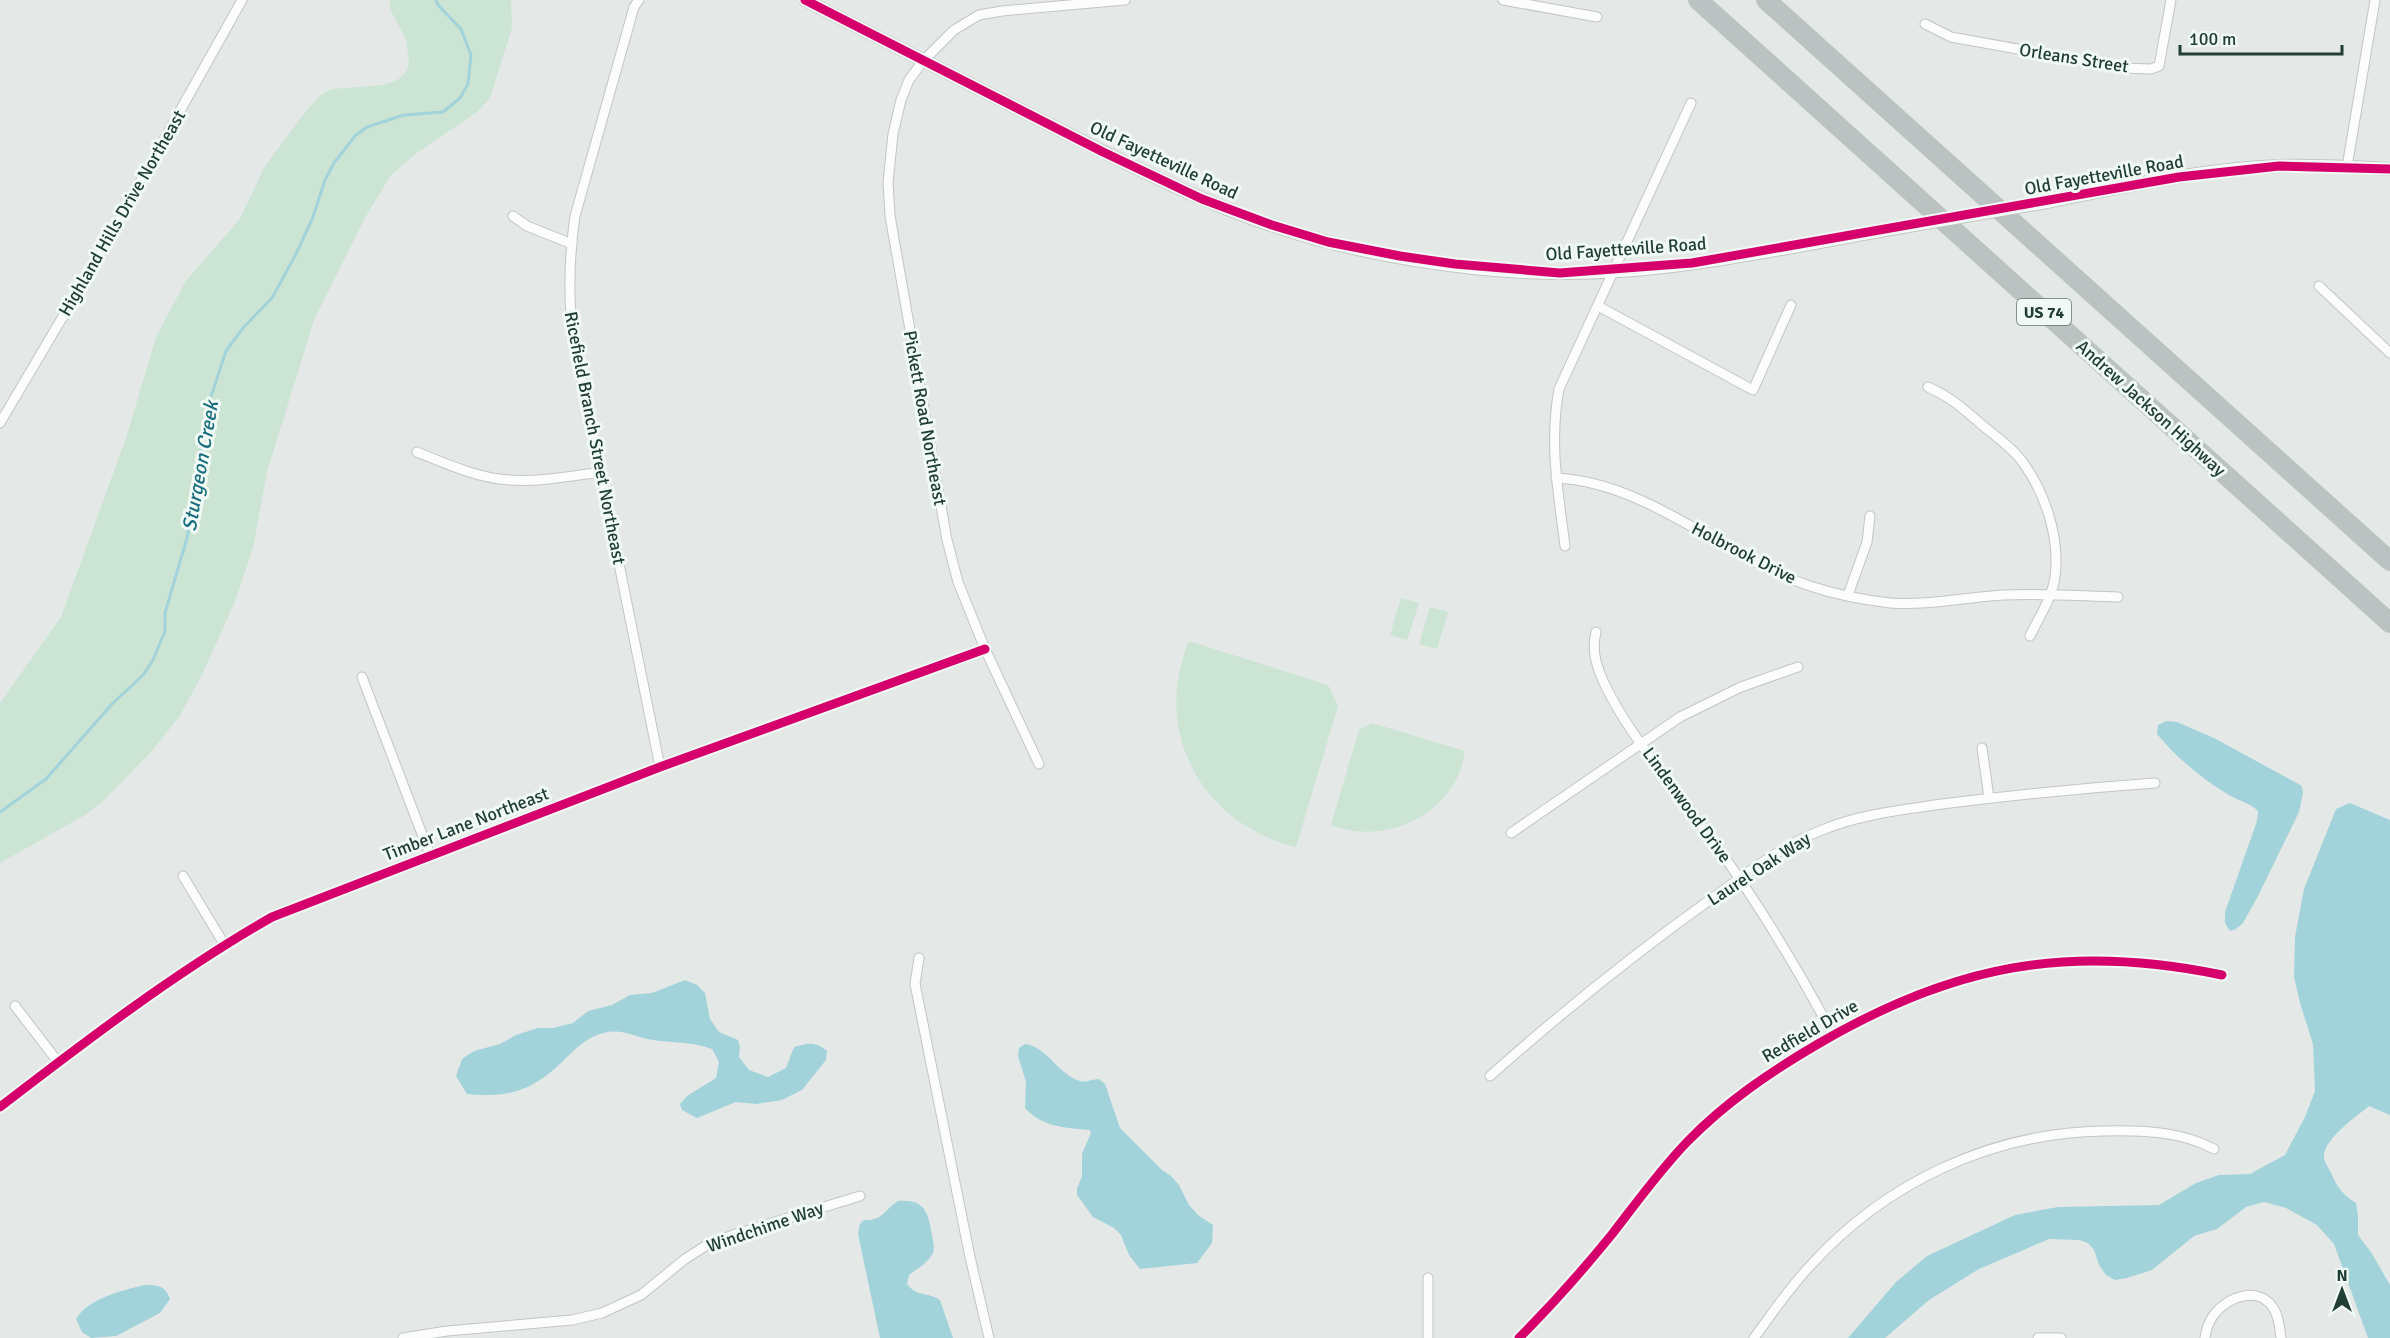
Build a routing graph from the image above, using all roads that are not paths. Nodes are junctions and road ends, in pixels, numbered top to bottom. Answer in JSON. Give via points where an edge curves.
{"nodes":[{"id":1,"x":242,"y":0,"type":"edge"},
{"id":2,"x":805,"y":0,"type":"edge"},
{"id":3,"x":1125,"y":0,"type":"edge"},
{"id":4,"x":1503,"y":0,"type":"edge"},
{"id":5,"x":1698,"y":0,"type":"edge"},
{"id":6,"x":1766,"y":0,"type":"edge"},
{"id":7,"x":2171,"y":0,"type":"edge"},
{"id":8,"x":2375,"y":0,"type":"edge"},
{"id":9,"x":635,"y":2,"type":"edge"},
{"id":10,"x":1597,"y":17,"type":"dead end"},
{"id":11,"x":1925,"y":24,"type":"dead end"},
{"id":12,"x":923,"y":61,"type":"junction"},
{"id":13,"x":1691,"y":103,"type":"dead end"},
{"id":14,"x":2347,"y":167,"type":"junction"},
{"id":15,"x":2390,"y":169,"type":"edge"},
{"id":16,"x":513,"y":216,"type":"dead end"},
{"id":17,"x":572,"y":244,"type":"junction"},
{"id":18,"x":1613,"y":270,"type":"junction"},
{"id":19,"x":2319,"y":286,"type":"dead end"},
{"id":20,"x":1791,"y":305,"type":"dead end"},
{"id":21,"x":1598,"y":306,"type":"junction"},
{"id":22,"x":2390,"y":353,"type":"edge"},
{"id":23,"x":1928,"y":387,"type":"dead end"},
{"id":24,"x":0,"y":423,"type":"edge"},
{"id":25,"x":417,"y":452,"type":"dead end"},
{"id":26,"x":602,"y":472,"type":"junction"},
{"id":27,"x":1556,"y":478,"type":"junction"},
{"id":28,"x":1870,"y":516,"type":"dead end"},
{"id":29,"x":1565,"y":546,"type":"dead end"},
{"id":30,"x":2390,"y":561,"type":"edge"},
{"id":31,"x":1848,"y":595,"type":"junction"},
{"id":32,"x":2050,"y":595,"type":"junction"},
{"id":33,"x":2118,"y":597,"type":"dead end"},
{"id":34,"x":2390,"y":623,"type":"edge"},
{"id":35,"x":1596,"y":632,"type":"dead end"},
{"id":36,"x":2030,"y":636,"type":"dead end"},
{"id":37,"x":985,"y":649,"type":"junction"},
{"id":38,"x":1798,"y":668,"type":"dead end"},
{"id":39,"x":362,"y":677,"type":"dead end"},
{"id":40,"x":1641,"y":742,"type":"junction"},
{"id":41,"x":1982,"y":748,"type":"dead end"},
{"id":42,"x":1039,"y":764,"type":"dead end"},
{"id":43,"x":660,"y":767,"type":"junction"},
{"id":44,"x":2155,"y":783,"type":"dead end"},
{"id":45,"x":1989,"y":798,"type":"junction"},
{"id":46,"x":1512,"y":833,"type":"dead end"},
{"id":47,"x":430,"y":855,"type":"junction"},
{"id":48,"x":183,"y":876,"type":"dead end"},
{"id":49,"x":1740,"y":878,"type":"junction"},
{"id":50,"x":224,"y":944,"type":"junction"},
{"id":51,"x":919,"y":958,"type":"dead end"},
{"id":52,"x":2222,"y":975,"type":"dead end"},
{"id":53,"x":15,"y":1006,"type":"dead end"},
{"id":54,"x":1833,"y":1035,"type":"junction"},
{"id":55,"x":58,"y":1062,"type":"junction"},
{"id":56,"x":1490,"y":1076,"type":"dead end"},
{"id":57,"x":0,"y":1107,"type":"edge"},
{"id":58,"x":2214,"y":1149,"type":"dead end"},
{"id":59,"x":860,"y":1196,"type":"dead end"},
{"id":60,"x":1428,"y":1278,"type":"dead end"},
{"id":61,"x":475,"y":1334,"type":"edge"},
{"id":62,"x":402,"y":1338,"type":"edge"},
{"id":63,"x":989,"y":1338,"type":"edge"},
{"id":64,"x":1428,"y":1338,"type":"edge"},
{"id":65,"x":1519,"y":1338,"type":"edge"},
{"id":66,"x":1754,"y":1338,"type":"edge"},
{"id":67,"x":2038,"y":1338,"type":"edge"},
{"id":68,"x":2061,"y":1338,"type":"edge"},
{"id":69,"x":2205,"y":1338,"type":"edge"},
{"id":70,"x":2282,"y":1338,"type":"edge"}],
"edges":[{"from":1,"to":24,"type":"street","name":"Highland Hills Drive Northeast"},
{"from":2,"to":12,"type":"street","name":"Old Fayetteville Road"},
{"from":3,"to":12,"type":"street","name":"Pickett Road Northeast","via":[[980,15],[954,30]]},
{"from":4,"to":10,"type":"street"},
{"from":5,"to":34,"type":"highway","name":"Andrew Jackson Highway","number":"US 74"},
{"from":6,"to":30,"type":"highway","number":"US 74"},
{"from":7,"to":11,"type":"street","name":"Orleans Street","via":[[2159,66],[2151,69],[2123,68],[1951,37]]},
{"from":8,"to":14,"type":"street"},
{"from":9,"to":17,"type":"street","name":"Ricefield Branch Street Northeast","via":[[575,216]]},
{"from":12,"to":18,"type":"street","name":"Old Fayetteville Road","via":[[1202,199],[1328,242],[1455,264],[1540,272]]},
{"from":12,"to":37,"type":"street","name":"Pickett Road Northeast","via":[[909,80],[898,111],[888,183],[890,216],[947,540],[961,591]]},
{"from":13,"to":18,"type":"street"},
{"from":14,"to":15,"type":"street","name":"Old Fayetteville Road"},
{"from":14,"to":18,"type":"street","name":"Old Fayetteville Road","bridge":true,"via":[[2228,170],[1728,258]]},
{"from":16,"to":17,"type":"street","via":[[527,226]]},
{"from":17,"to":26,"type":"street","name":"Ricefield Branch Street Northeast","via":[[572,328]]},
{"from":18,"to":21,"type":"street"},
{"from":19,"to":22,"type":"street"},
{"from":20,"to":21,"type":"street","via":[[1754,390]]},
{"from":21,"to":27,"type":"street","via":[[1559,388],[1554,413]]},
{"from":23,"to":32,"type":"street","via":[[1949,396],[1991,432],[2023,462],[2038,487],[2049,514],[2054,542],[2055,576]]},
{"from":25,"to":26,"type":"street","via":[[481,475],[508,480]]},
{"from":26,"to":43,"type":"street","name":"Ricefield Branch Street Northeast"},
{"from":27,"to":29,"type":"street"},
{"from":27,"to":31,"type":"street","name":"Holbrook Drive","via":[[1609,486],[1782,575],[1811,587]]},
{"from":28,"to":31,"type":"street","via":[[1867,542]]},
{"from":31,"to":32,"type":"street","name":"Holbrook Drive","via":[[1891,603]]},
{"from":32,"to":33,"type":"street","name":"Holbrook Drive"},
{"from":32,"to":36,"type":"street"},
{"from":35,"to":40,"type":"street","name":"Lindenwood Drive","via":[[1594,652],[1599,672]]},
{"from":37,"to":42,"type":"street","name":"Pickett Road Northeast"},
{"from":37,"to":43,"type":"street","name":"Timber Lane Northeast"},
{"from":38,"to":40,"type":"street","via":[[1722,695]]},
{"from":39,"to":47,"type":"street"},
{"from":40,"to":46,"type":"street"},
{"from":40,"to":49,"type":"street","name":"Lindenwood Drive"},
{"from":41,"to":45,"type":"street"},
{"from":43,"to":47,"type":"street","name":"Timber Lane Northeast"},
{"from":44,"to":45,"type":"street","name":"Laurel Oak Way"},
{"from":45,"to":49,"type":"street","name":"Laurel Oak Way","via":[[1891,811],[1842,823],[1806,837]]},
{"from":47,"to":50,"type":"street","name":"Timber Lane Northeast","via":[[272,917]]},
{"from":48,"to":50,"type":"street"},
{"from":49,"to":54,"type":"street","name":"Lindenwood Drive"},
{"from":49,"to":56,"type":"street","name":"Laurel Oak Way","via":[[1587,991]]},
{"from":50,"to":55,"type":"street","name":"Timber Lane Northeast"},
{"from":51,"to":63,"type":"street","via":[[915,984]]},
{"from":52,"to":54,"type":"street","name":"Redfield Drive","via":[[2118,960],[2003,968],[1915,995]]},
{"from":53,"to":55,"type":"street"},
{"from":54,"to":65,"type":"street","name":"Redfield Drive","via":[[1762,1078],[1702,1127],[1585,1267]]},
{"from":55,"to":57,"type":"street","name":"Timber Lane Northeast"},
{"from":58,"to":66,"type":"street","via":[[2178,1136],[2091,1131],[2028,1139],[1966,1157],[1905,1187],[1852,1226],[1810,1266]]},
{"from":59,"to":61,"type":"street","name":"Windchime Way","via":[[707,1245],[641,1295],[602,1313]]},
{"from":60,"to":64,"type":"street"},
{"from":61,"to":62,"type":"street","name":"Windchime Way"},
{"from":67,"to":68,"type":"street"},
{"from":69,"to":70,"type":"street","via":[[2212,1317],[2222,1307],[2240,1296],[2253,1295],[2266,1300],[2275,1310]]}]}
